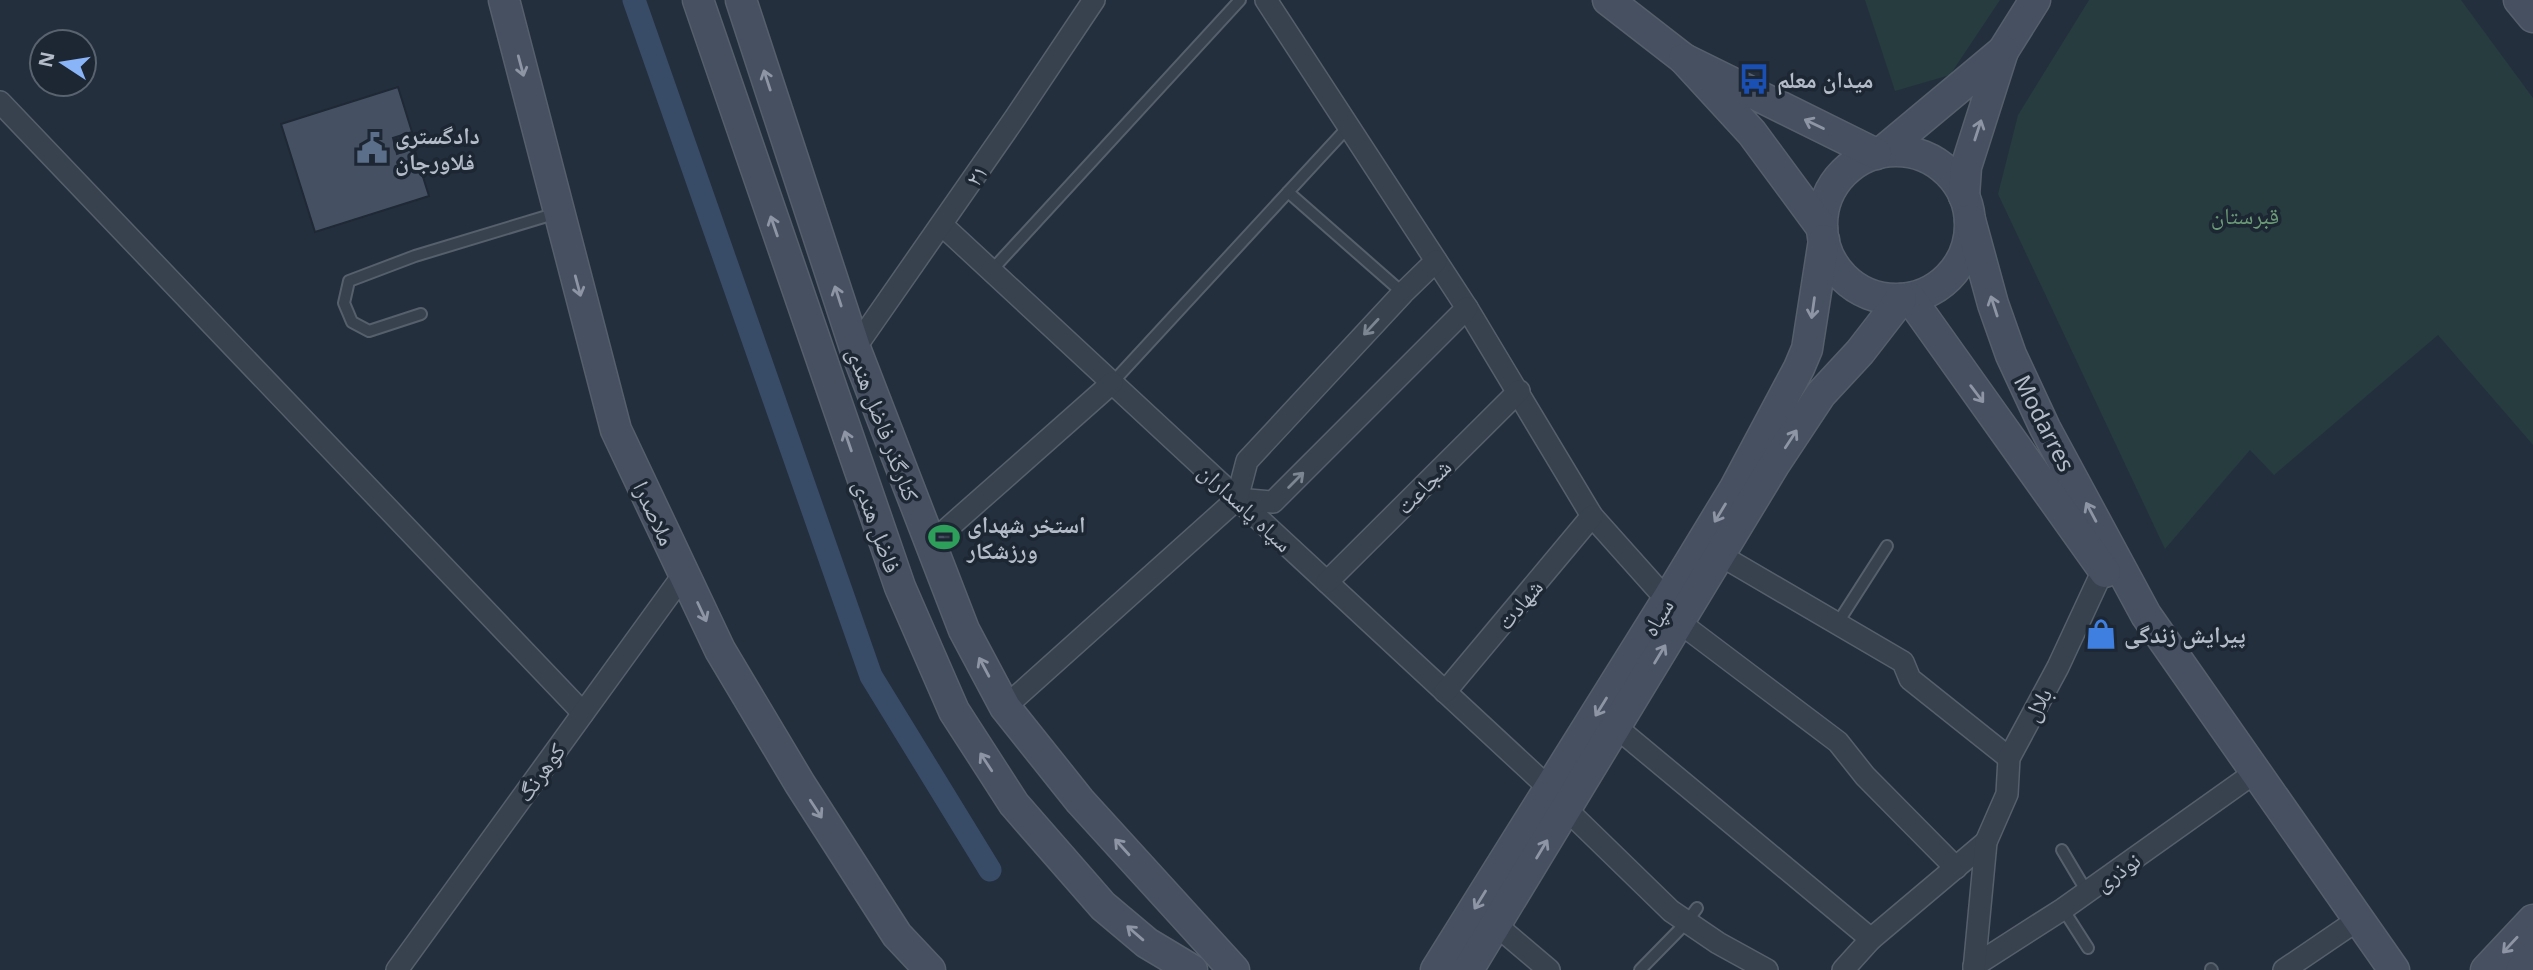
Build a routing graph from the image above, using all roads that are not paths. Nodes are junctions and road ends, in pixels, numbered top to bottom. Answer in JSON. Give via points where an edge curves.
{"nodes":[{"id":1,"x":504,"y":0,"type":"edge"},
{"id":2,"x":698,"y":0,"type":"edge"},
{"id":3,"x":741,"y":0,"type":"edge"},
{"id":4,"x":1094,"y":0,"type":"edge"},
{"id":5,"x":1240,"y":0,"type":"edge"},
{"id":6,"x":1266,"y":0,"type":"edge"},
{"id":7,"x":1608,"y":0,"type":"edge"},
{"id":8,"x":2035,"y":0,"type":"edge"},
{"id":9,"x":2519,"y":0,"type":"edge"},
{"id":10,"x":2533,"y":17,"type":"edge"},
{"id":11,"x":2003,"y":51,"type":"junction"},
{"id":12,"x":1684,"y":60,"type":"junction"},
{"id":13,"x":0,"y":102,"type":"edge"},
{"id":14,"x":1349,"y":126,"type":"junction"},
{"id":15,"x":1879,"y":153,"type":"junction"},
{"id":16,"x":1288,"y":192,"type":"junction"},
{"id":17,"x":1967,"y":208,"type":"junction"},
{"id":18,"x":559,"y":212,"type":"junction"},
{"id":19,"x":942,"y":225,"type":"junction"},
{"id":20,"x":1823,"y":234,"type":"junction"},
{"id":21,"x":1436,"y":261,"type":"junction"},
{"id":22,"x":992,"y":271,"type":"junction"},
{"id":23,"x":1403,"y":293,"type":"junction"},
{"id":24,"x":1906,"y":298,"type":"junction"},
{"id":25,"x":1467,"y":308,"type":"junction"},
{"id":26,"x":421,"y":314,"type":"dead end"},
{"id":27,"x":855,"y":348,"type":"junction"},
{"id":28,"x":1112,"y":383,"type":"junction"},
{"id":29,"x":1519,"y":391,"type":"junction"},
{"id":30,"x":1237,"y":499,"type":"junction"},
{"id":31,"x":1592,"y":516,"type":"junction"},
{"id":32,"x":930,"y":544,"type":"junction"},
{"id":33,"x":1887,"y":546,"type":"dead end"},
{"id":34,"x":1720,"y":555,"type":"junction"},
{"id":35,"x":2103,"y":570,"type":"junction"},
{"id":36,"x":684,"y":574,"type":"junction"},
{"id":37,"x":1327,"y":582,"type":"junction"},
{"id":38,"x":1673,"y":611,"type":"junction"},
{"id":39,"x":2146,"y":615,"type":"junction"},
{"id":40,"x":1837,"y":624,"type":"junction"},
{"id":41,"x":1445,"y":692,"type":"junction"},
{"id":42,"x":1005,"y":707,"type":"junction"},
{"id":43,"x":583,"y":713,"type":"junction"},
{"id":44,"x":1616,"y":727,"type":"junction"},
{"id":45,"x":2009,"y":758,"type":"junction"},
{"id":46,"x":2257,"y":771,"type":"junction"},
{"id":47,"x":1558,"y":799,"type":"junction"},
{"id":48,"x":1986,"y":842,"type":"junction"},
{"id":49,"x":2062,"y":850,"type":"dead end"},
{"id":50,"x":1956,"y":868,"type":"junction"},
{"id":51,"x":2087,"y":892,"type":"junction"},
{"id":52,"x":2063,"y":909,"type":"junction"},
{"id":53,"x":1692,"y":915,"type":"junction"},
{"id":54,"x":2360,"y":919,"type":"junction"},
{"id":55,"x":2533,"y":920,"type":"edge"},
{"id":56,"x":1496,"y":925,"type":"junction"},
{"id":57,"x":1871,"y":939,"type":"junction"},
{"id":58,"x":2088,"y":948,"type":"dead end"},
{"id":59,"x":2533,"y":957,"type":"edge"},
{"id":60,"x":1974,"y":968,"type":"edge"},
{"id":61,"x":397,"y":970,"type":"edge"},
{"id":62,"x":930,"y":970,"type":"edge"},
{"id":63,"x":1192,"y":970,"type":"edge"},
{"id":64,"x":1234,"y":970,"type":"edge"},
{"id":65,"x":1436,"y":970,"type":"edge"},
{"id":66,"x":1468,"y":970,"type":"edge"},
{"id":67,"x":1549,"y":970,"type":"edge"},
{"id":68,"x":1640,"y":970,"type":"edge"},
{"id":69,"x":1767,"y":970,"type":"edge"},
{"id":70,"x":1843,"y":970,"type":"edge"},
{"id":71,"x":2284,"y":970,"type":"edge"},
{"id":72,"x":2394,"y":970,"type":"edge"},
{"id":73,"x":2486,"y":970,"type":"edge"},
{"id":74,"x":2521,"y":970,"type":"edge"}],
"edges":[{"from":1,"to":18,"type":"main road","name":"ملاصدرا","one_way":true},
{"from":63,"to":2,"type":"main road","name":"فاضل هندی","one_way":true,"via":[[1147,943],[1103,906],[1014,804],[954,711],[900,587]]},
{"from":27,"to":3,"type":"main road","name":"کنارگذر فاضل هندی","one_way":true},
{"from":4,"to":19,"type":"street","name":"۲۱"},
{"from":5,"to":22,"type":"lane"},
{"from":6,"to":14,"type":"street"},
{"from":7,"to":12,"type":"main road"},
{"from":8,"to":11,"type":"main road"},
{"from":9,"to":10,"type":"main road"},
{"from":11,"to":15,"type":"main road"},
{"from":17,"to":11,"type":"main road","one_way":true,"via":[[1966,167]]},
{"from":15,"to":12,"type":"main road","one_way":true},
{"from":12,"to":20,"type":"main road","via":[[1752,133]]},
{"from":13,"to":43,"type":"street"},
{"from":14,"to":16,"type":"lane"},
{"from":14,"to":21,"type":"street"},
{"from":15,"to":17,"type":"main road","via":[[1917,153],[1934,161],[1952,176]]},
{"from":15,"to":20,"type":"main road","via":[[1864,157],[1836,181],[1826,199]]},
{"from":16,"to":23,"type":"lane"},
{"from":16,"to":28,"type":"lane"},
{"from":17,"to":24,"type":"main road","via":[[1968,243],[1958,265],[1942,283]]},
{"from":39,"to":17,"type":"main road","name":"Modarres","one_way":true,"via":[[2011,355]]},
{"from":18,"to":26,"type":"lane","via":[[349,281],[344,303],[352,322],[369,331]]},
{"from":18,"to":36,"type":"main road","name":"ملاصدرا","one_way":true,"via":[[616,430]]},
{"from":19,"to":22,"type":"street","name":"سپاه پاسداران"},
{"from":19,"to":27,"type":"street","name":"۲۱"},
{"from":20,"to":24,"type":"main road","via":[[1829,257],[1854,286],[1871,295]]},
{"from":20,"to":38,"type":"main road","name":"سپاه","one_way":true,"via":[[1807,349]]},
{"from":21,"to":23,"type":"street"},
{"from":21,"to":25,"type":"street"},
{"from":22,"to":28,"type":"street","name":"سپاه پاسداران"},
{"from":23,"to":30,"type":"street","one_way":true,"via":[[1247,461]]},
{"from":34,"to":24,"type":"main road","name":"سپاه","one_way":true,"via":[[1821,394]]},
{"from":24,"to":35,"type":"main road","name":"Modarres","one_way":true},
{"from":25,"to":29,"type":"street"},
{"from":30,"to":25,"type":"street","one_way":true,"via":[[1273,502]]},
{"from":27,"to":32,"type":"main road","name":"کنارگذر فاضل هندی"},
{"from":28,"to":30,"type":"street","name":"سپاه پاسداران"},
{"from":28,"to":32,"type":"street"},
{"from":29,"to":31,"type":"street"},
{"from":29,"to":37,"type":"street","name":"شجاعت"},
{"from":30,"to":37,"type":"street","name":"سپاه پاسداران"},
{"from":30,"to":42,"type":"street"},
{"from":31,"to":38,"type":"street"},
{"from":31,"to":41,"type":"street","name":"شهادت"},
{"from":42,"to":32,"type":"main road","name":"کنارگذر فاضل هندی","one_way":true,"via":[[964,630]]},
{"from":33,"to":40,"type":"lane"},
{"from":34,"to":38,"type":"main road","name":"سپاه"},
{"from":34,"to":40,"type":"street"},
{"from":35,"to":39,"type":"main road","name":"Modarres"},
{"from":35,"to":45,"type":"street","name":"بلال"},
{"from":36,"to":43,"type":"street","name":"کوهرنگ"},
{"from":36,"to":62,"type":"main road","name":"ملاصدرا","one_way":true,"via":[[720,650],[800,785],[897,935]]},
{"from":37,"to":41,"type":"street","name":"سپاه پاسداران"},
{"from":44,"to":38,"type":"main road","name":"سپاه","one_way":true},
{"from":38,"to":47,"type":"main road","name":"سپاه","one_way":true},
{"from":38,"to":50,"type":"street","via":[[1838,742]]},
{"from":39,"to":46,"type":"main road","name":"Modarres"},
{"from":40,"to":45,"type":"street","via":[[1903,662],[1910,679]]},
{"from":41,"to":47,"type":"street","name":"سپاه پاسداران"},
{"from":64,"to":42,"type":"main road","name":"کنارگذر فاضل هندی","one_way":true,"via":[[1080,801]]},
{"from":43,"to":61,"type":"street","name":"کوهرنگ"},
{"from":44,"to":47,"type":"main road","name":"سپاه"},
{"from":44,"to":57,"type":"street"},
{"from":45,"to":48,"type":"street","name":"بلال","via":[[2007,794]]},
{"from":46,"to":51,"type":"street","name":"نوذری"},
{"from":46,"to":54,"type":"main road","name":"Modarres"},
{"from":47,"to":53,"type":"street","name":"سپاه پاسداران","via":[[1671,911]]},
{"from":56,"to":47,"type":"main road","name":"سپاه","one_way":true},
{"from":47,"to":65,"type":"main road","name":"سپاه","one_way":true},
{"from":48,"to":50,"type":"street","name":"بلال"},
{"from":48,"to":60,"type":"street","name":"بلال"},
{"from":49,"to":51,"type":"lane"},
{"from":50,"to":57,"type":"street","name":"بلال"},
{"from":51,"to":52,"type":"street","name":"نوذری"},
{"from":52,"to":58,"type":"lane"},
{"from":52,"to":60,"type":"street","name":"نوذری"},
{"from":53,"to":68,"type":"lane"},
{"from":53,"to":69,"type":"street","name":"سپاه پاسداران"},
{"from":54,"to":71,"type":"street"},
{"from":54,"to":72,"type":"main road","name":"Modarres"},
{"from":55,"to":73,"type":"main road","one_way":true},
{"from":56,"to":66,"type":"main road","name":"سپاه"},
{"from":56,"to":67,"type":"street"},
{"from":57,"to":70,"type":"street","name":"بلال"},
{"from":59,"to":74,"type":"main road"}]}
